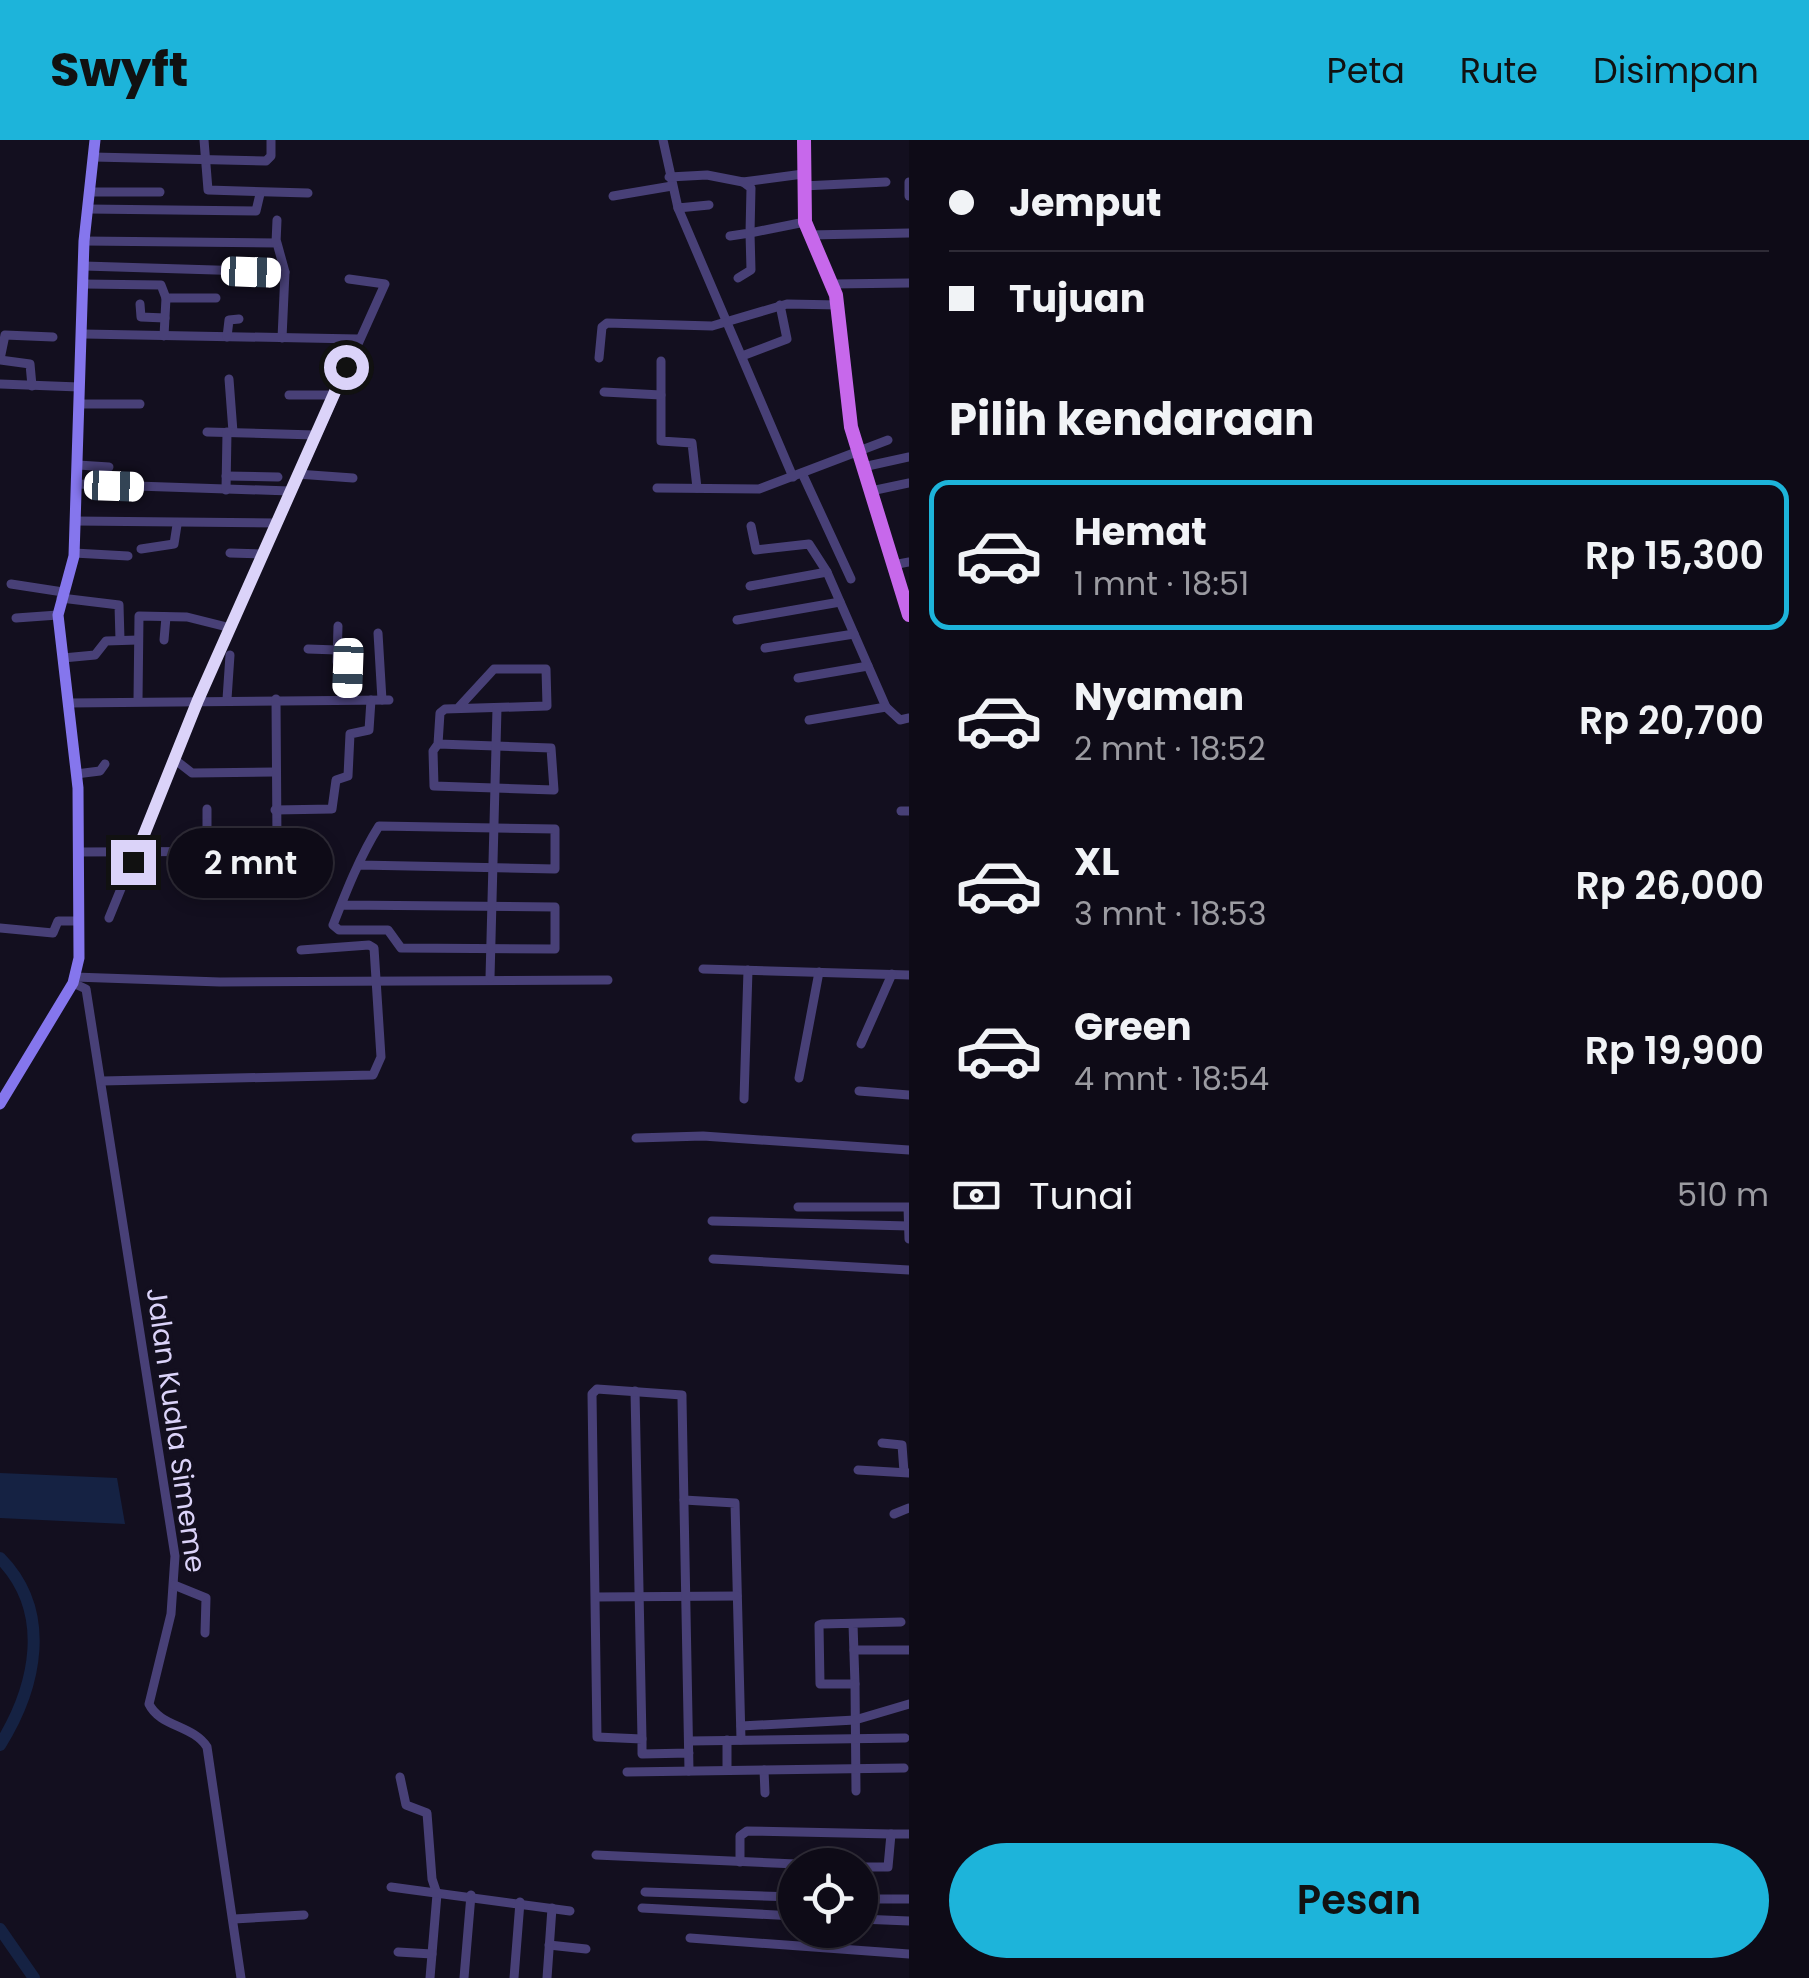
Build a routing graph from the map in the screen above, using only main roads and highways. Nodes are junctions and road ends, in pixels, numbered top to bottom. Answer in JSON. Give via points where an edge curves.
{"nodes":[{"id":1,"x":96,"y":140,"type":"edge"},
{"id":2,"x":804,"y":140,"type":"edge"},
{"id":3,"x":909,"y":615,"type":"edge"},
{"id":4,"x":0,"y":1104,"type":"edge"}],
"edges":[{"from":1,"to":4,"type":"main road","via":[[84,241],[74,553],[58,615],[76,774],[74,980]]},
{"from":2,"to":3,"type":"main road","via":[[807,229],[839,305],[844,387]]}]}
